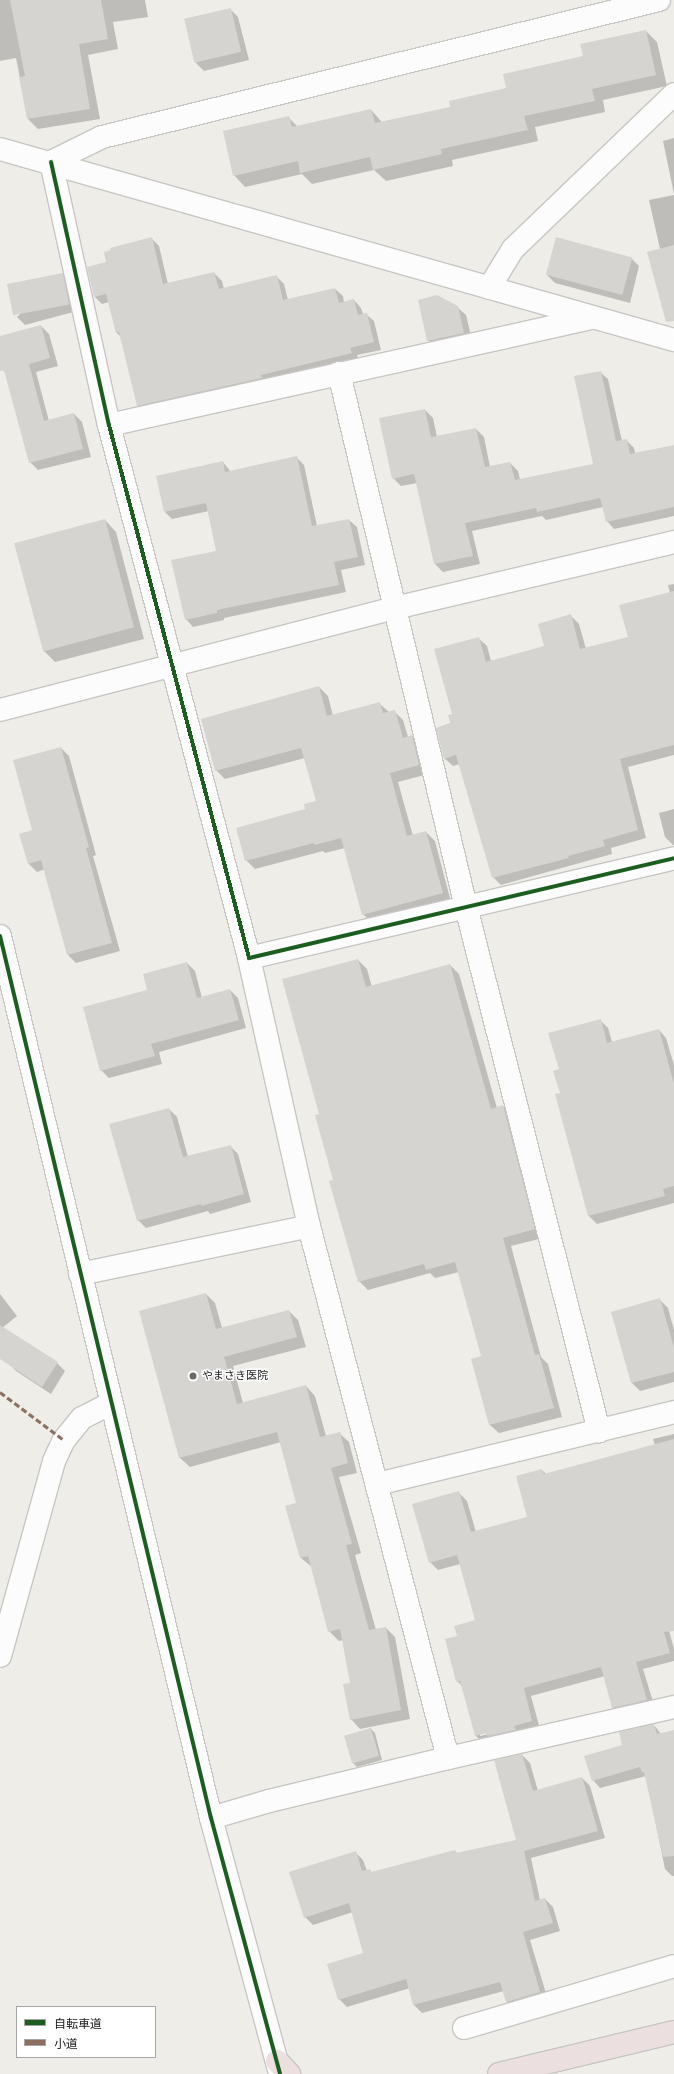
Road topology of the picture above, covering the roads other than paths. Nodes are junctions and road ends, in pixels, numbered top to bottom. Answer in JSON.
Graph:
{"nodes":[{"id":1,"x":659,"y":0,"type":"edge"},
{"id":2,"x":674,"y":94,"type":"edge"},
{"id":3,"x":0,"y":149,"type":"edge"},
{"id":4,"x":51,"y":162,"type":"junction"},
{"id":5,"x":489,"y":288,"type":"junction"},
{"id":6,"x":592,"y":318,"type":"junction"},
{"id":7,"x":674,"y":340,"type":"edge"},
{"id":8,"x":339,"y":373,"type":"junction"},
{"id":9,"x":109,"y":425,"type":"junction"},
{"id":10,"x":674,"y":542,"type":"edge"},
{"id":11,"x":395,"y":608,"type":"junction"},
{"id":12,"x":172,"y":665,"type":"junction"},
{"id":13,"x":0,"y":710,"type":"edge"},
{"id":14,"x":674,"y":858,"type":"edge"},
{"id":15,"x":466,"y":907,"type":"junction"},
{"id":16,"x":0,"y":936,"type":"edge"},
{"id":17,"x":248,"y":958,"type":"junction"},
{"id":18,"x":309,"y":1226,"type":"junction"},
{"id":19,"x":80,"y":1274,"type":"junction"},
{"id":20,"x":111,"y":1403,"type":"junction"},
{"id":21,"x":674,"y":1412,"type":"edge"},
{"id":22,"x":599,"y":1431,"type":"junction"},
{"id":23,"x":377,"y":1484,"type":"junction"},
{"id":24,"x":5,"y":1612,"type":"edge"},
{"id":25,"x":0,"y":1656,"type":"edge"},
{"id":26,"x":674,"y":1707,"type":"edge"},
{"id":27,"x":448,"y":1758,"type":"junction"},
{"id":28,"x":211,"y":1818,"type":"junction"},
{"id":29,"x":674,"y":1966,"type":"edge"},
{"id":30,"x":464,"y":2028,"type":"dead end"},
{"id":31,"x":674,"y":2032,"type":"edge"},
{"id":32,"x":280,"y":2071,"type":"edge"},
{"id":33,"x":499,"y":2074,"type":"edge"}],
"edges":[{"from":1,"to":4,"type":"street"},
{"from":2,"to":5,"type":"street"},
{"from":3,"to":4,"type":"street"},
{"from":4,"to":5,"type":"street"},
{"from":4,"to":9,"type":"street"},
{"from":5,"to":6,"type":"street"},
{"from":6,"to":7,"type":"street"},
{"from":6,"to":8,"type":"street"},
{"from":8,"to":9,"type":"street"},
{"from":8,"to":11,"type":"street"},
{"from":9,"to":12,"type":"street"},
{"from":10,"to":11,"type":"street"},
{"from":11,"to":12,"type":"street"},
{"from":11,"to":15,"type":"street"},
{"from":12,"to":13,"type":"street"},
{"from":12,"to":17,"type":"street"},
{"from":14,"to":15,"type":"street"},
{"from":15,"to":17,"type":"street"},
{"from":15,"to":22,"type":"street"},
{"from":16,"to":19,"type":"street"},
{"from":17,"to":18,"type":"street"},
{"from":18,"to":19,"type":"street"},
{"from":18,"to":23,"type":"street"},
{"from":19,"to":20,"type":"street"},
{"from":20,"to":24,"type":"street"},
{"from":20,"to":28,"type":"street"},
{"from":21,"to":22,"type":"street"},
{"from":22,"to":23,"type":"street"},
{"from":23,"to":27,"type":"street"},
{"from":24,"to":25,"type":"street"},
{"from":26,"to":27,"type":"street"},
{"from":27,"to":28,"type":"street"},
{"from":28,"to":32,"type":"street"},
{"from":29,"to":30,"type":"street"},
{"from":31,"to":33,"type":"highway"}]}
